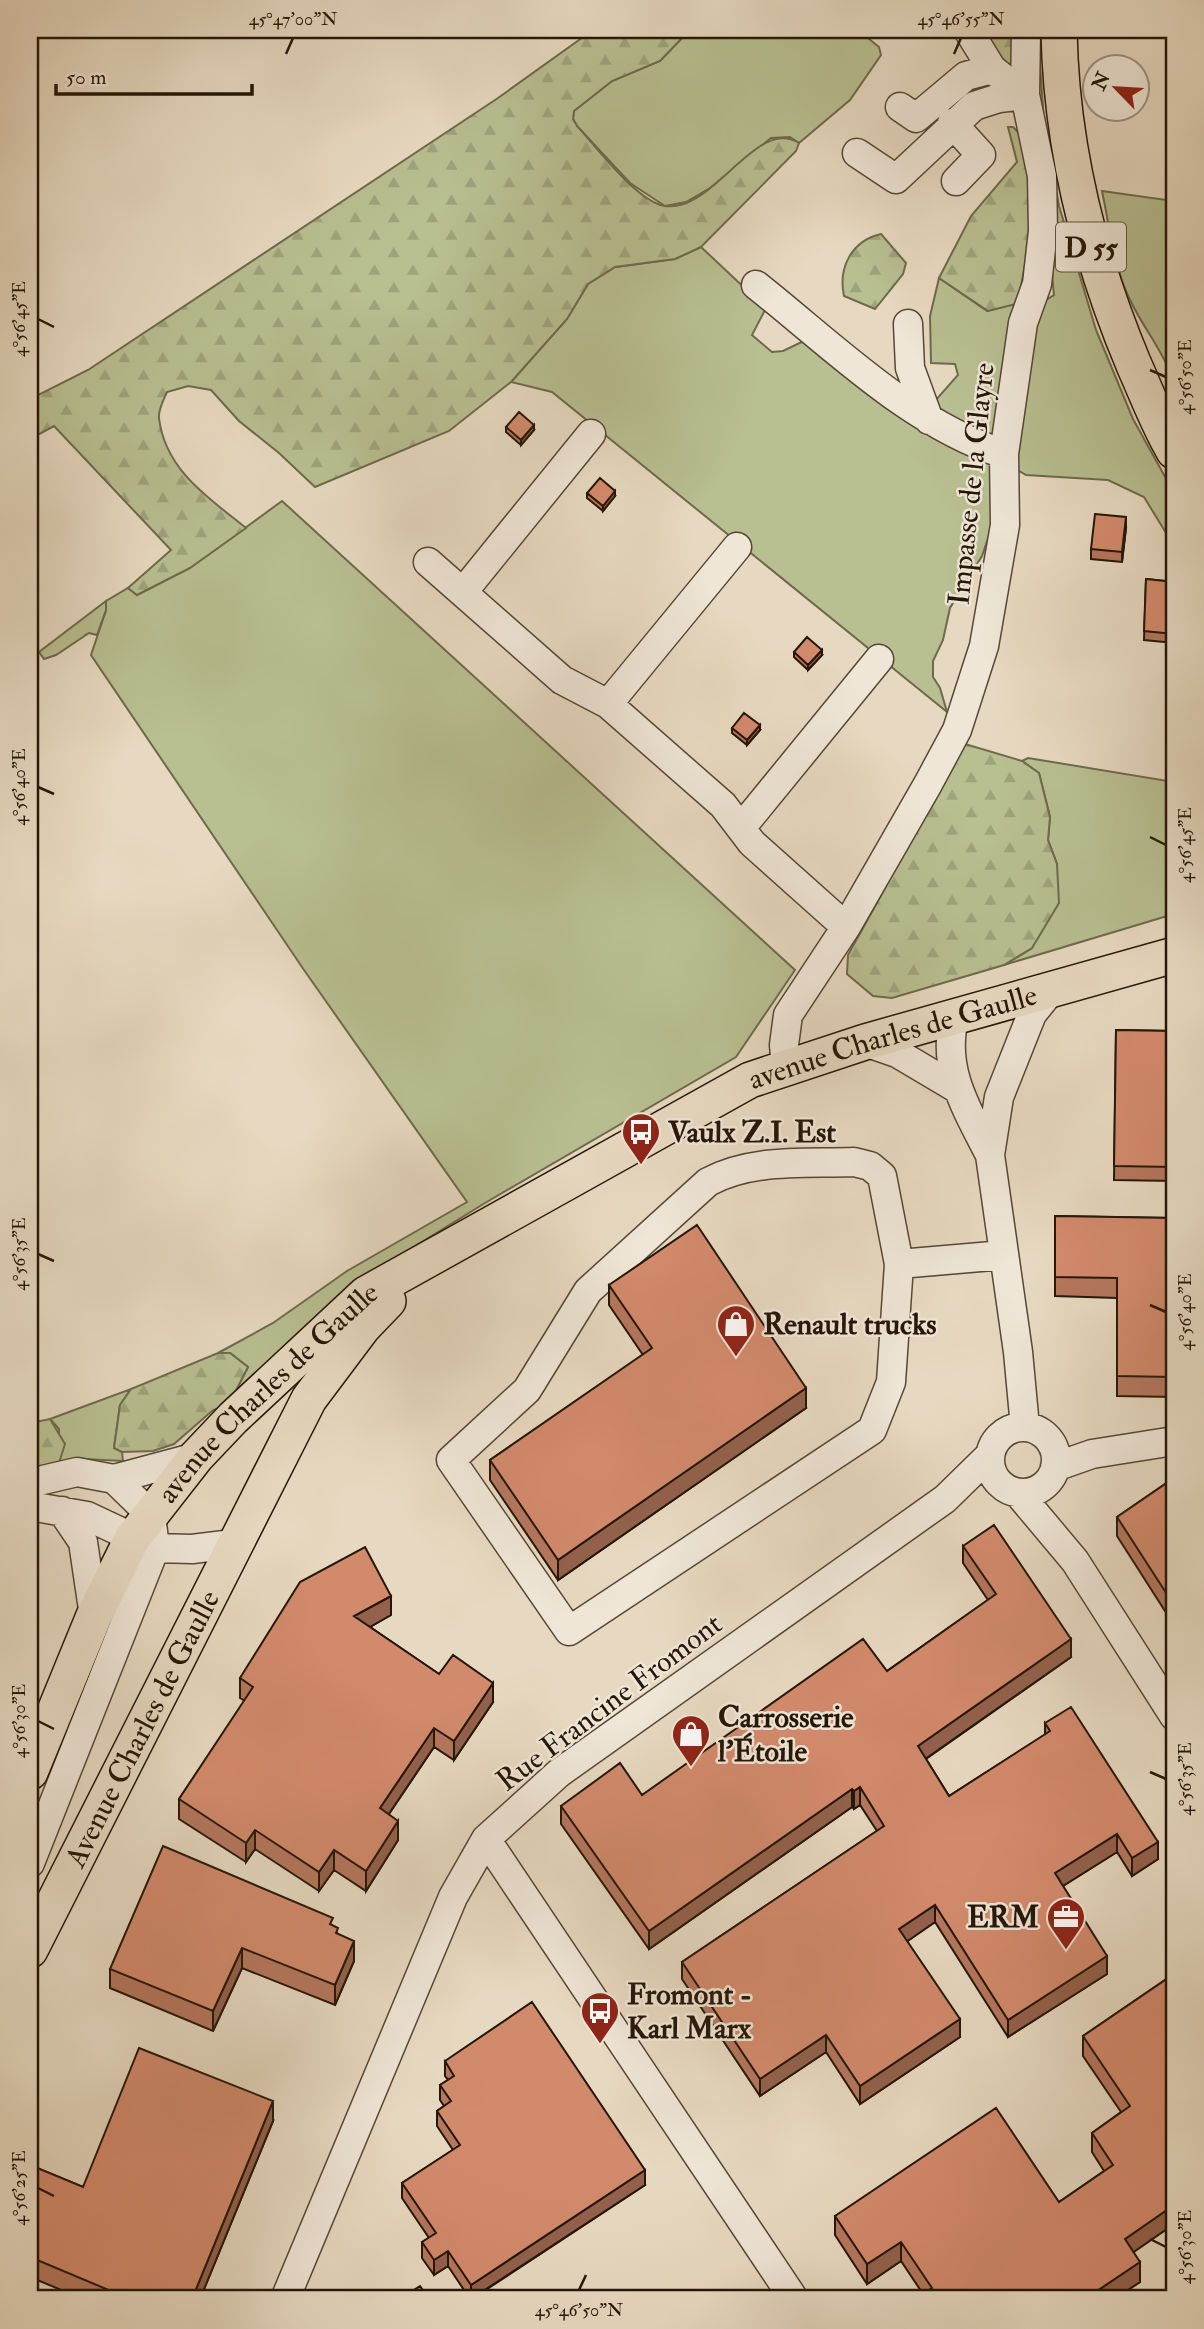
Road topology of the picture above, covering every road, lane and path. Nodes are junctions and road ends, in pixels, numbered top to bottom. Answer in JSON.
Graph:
{"nodes":[{"id":1,"x":968,"y":30,"type":"edge"},
{"id":2,"x":1026,"y":30,"type":"edge"},
{"id":3,"x":1059,"y":30,"type":"edge"},
{"id":4,"x":992,"y":69,"type":"junction"},
{"id":5,"x":1025,"y":95,"type":"junction"},
{"id":6,"x":900,"y":107,"type":"dead end"},
{"id":7,"x":952,"y":123,"type":"junction"},
{"id":8,"x":858,"y":153,"type":"dead end"},
{"id":9,"x":956,"y":181,"type":"dead end"},
{"id":10,"x":756,"y":285,"type":"dead end"},
{"id":11,"x":908,"y":324,"type":"dead end"},
{"id":12,"x":929,"y":420,"type":"junction"},
{"id":13,"x":591,"y":433,"type":"dead end"},
{"id":14,"x":1174,"y":451,"type":"edge"},
{"id":15,"x":1003,"y":454,"type":"junction"},
{"id":16,"x":737,"y":547,"type":"dead end"},
{"id":17,"x":428,"y":562,"type":"dead end"},
{"id":18,"x":463,"y":593,"type":"junction"},
{"id":19,"x":879,"y":659,"type":"dead end"},
{"id":20,"x":608,"y":705,"type":"junction"},
{"id":21,"x":741,"y":828,"type":"junction"},
{"id":22,"x":846,"y":927,"type":"junction"},
{"id":23,"x":1169,"y":954,"type":"edge"},
{"id":24,"x":1053,"y":988,"type":"junction"},
{"id":25,"x":955,"y":1016,"type":"junction"},
{"id":26,"x":865,"y":1042,"type":"junction"},
{"id":27,"x":786,"y":1066,"type":"junction"},
{"id":28,"x":956,"y":1087,"type":"junction"},
{"id":29,"x":990,"y":1155,"type":"junction"},
{"id":30,"x":1004,"y":1255,"type":"junction"},
{"id":31,"x":899,"y":1264,"type":"junction"},
{"id":32,"x":421,"y":1266,"type":"junction"},
{"id":33,"x":1174,"y":1441,"type":"edge"},
{"id":34,"x":195,"y":1457,"type":"junction"},
{"id":35,"x":1023,"y":1459,"type":"junction"},
{"id":36,"x":114,"y":1479,"type":"junction"},
{"id":37,"x":30,"y":1483,"type":"edge"},
{"id":38,"x":30,"y":1506,"type":"edge"},
{"id":39,"x":62,"y":1511,"type":"junction"},
{"id":40,"x":146,"y":1534,"type":"junction"},
{"id":41,"x":233,"y":1544,"type":"junction"},
{"id":42,"x":94,"y":1616,"type":"junction"},
{"id":43,"x":1174,"y":1716,"type":"edge"},
{"id":44,"x":30,"y":1772,"type":"edge"},
{"id":45,"x":486,"y":1839,"type":"junction"},
{"id":46,"x":30,"y":1863,"type":"edge"},
{"id":47,"x":30,"y":1950,"type":"edge"},
{"id":48,"x":285,"y":2299,"type":"edge"},
{"id":49,"x":794,"y":2299,"type":"edge"}],
"edges":[{"from":1,"to":4,"type":"street"},
{"from":2,"to":5,"type":"street","name":"Impasse de la Glayre"},
{"from":3,"to":14,"type":"main road","number":"D 55"},
{"from":4,"to":5,"type":"street"},
{"from":4,"to":6,"type":"street"},
{"from":5,"to":7,"type":"street"},
{"from":5,"to":15,"type":"street","name":"Impasse de la Glayre"},
{"from":7,"to":8,"type":"street"},
{"from":7,"to":9,"type":"street"},
{"from":10,"to":12,"type":"street"},
{"from":11,"to":12,"type":"street"},
{"from":12,"to":15,"type":"street"},
{"from":13,"to":18,"type":"street"},
{"from":15,"to":22,"type":"street","name":"Impasse de la Glayre"},
{"from":16,"to":20,"type":"street"},
{"from":17,"to":18,"type":"street"},
{"from":18,"to":20,"type":"street"},
{"from":19,"to":21,"type":"street"},
{"from":20,"to":21,"type":"street"},
{"from":21,"to":22,"type":"street"},
{"from":22,"to":27,"type":"street","name":"Impasse de la Glayre"},
{"from":23,"to":24,"type":"main road","name":"avenue Charles de Gaulle"},
{"from":24,"to":25,"type":"main road","name":"avenue Charles de Gaulle"},
{"from":24,"to":29,"type":"street"},
{"from":25,"to":26,"type":"main road","name":"avenue Charles de Gaulle"},
{"from":25,"to":28,"type":"street"},
{"from":26,"to":27,"type":"main road","name":"avenue Charles de Gaulle"},
{"from":26,"to":28,"type":"street"},
{"from":27,"to":32,"type":"main road","name":"avenue Charles de Gaulle"},
{"from":28,"to":29,"type":"street"},
{"from":29,"to":30,"type":"street"},
{"from":30,"to":31,"type":"street"},
{"from":30,"to":35,"type":"street"},
{"from":31,"to":31,"type":"street"},
{"from":32,"to":34,"type":"main road","name":"avenue Charles de Gaulle"},
{"from":32,"to":41,"type":"main road","name":"avenue Charles de Gaulle"},
{"from":33,"to":35,"type":"street","name":"Rue Francine Fromont"},
{"from":34,"to":36,"type":"street"},
{"from":34,"to":40,"type":"main road","name":"avenue Charles de Gaulle"},
{"from":35,"to":43,"type":"street"},
{"from":35,"to":45,"type":"street","name":"Rue Francine Fromont"},
{"from":36,"to":37,"type":"street"},
{"from":36,"to":40,"type":"street"},
{"from":38,"to":39,"type":"street"},
{"from":39,"to":40,"type":"street"},
{"from":39,"to":42,"type":"street"},
{"from":40,"to":41,"type":"street"},
{"from":40,"to":42,"type":"main road"},
{"from":40,"to":46,"type":"street","name":"Avenue Charles de Gaulle"},
{"from":41,"to":47,"type":"main road","name":"Avenue Charles de Gaulle"},
{"from":42,"to":44,"type":"main road"},
{"from":45,"to":48,"type":"street","name":"Rue Francine Fromont"},
{"from":45,"to":49,"type":"street"}]}
